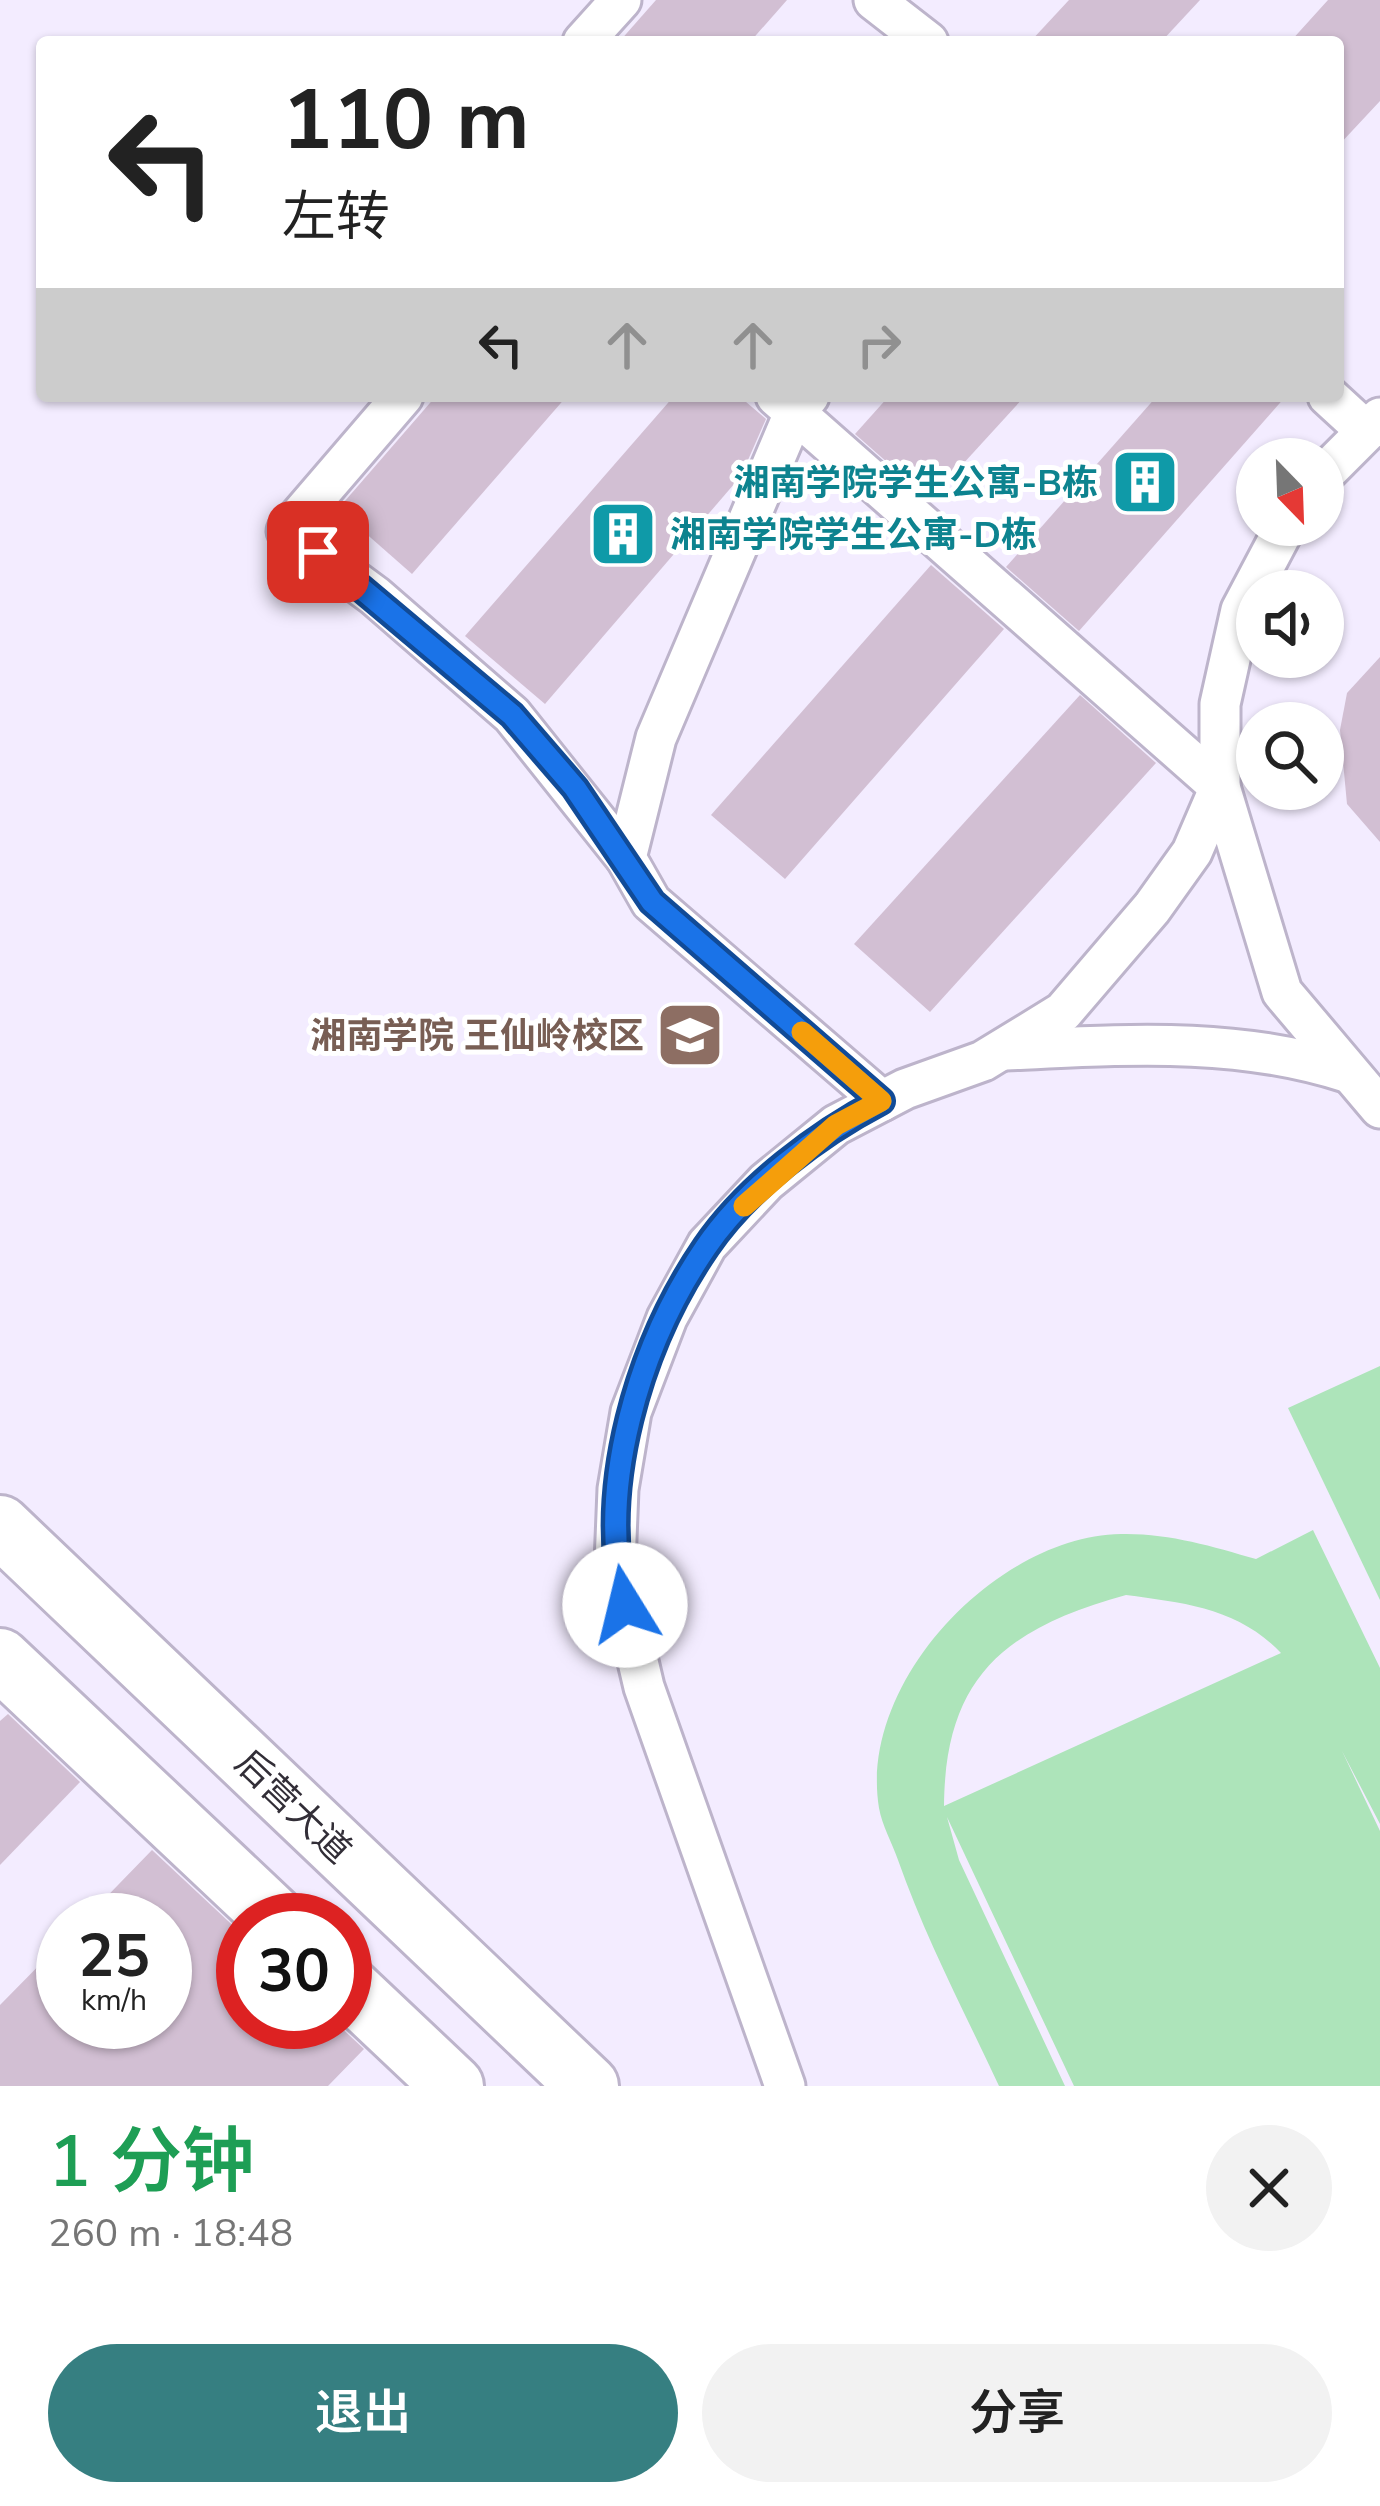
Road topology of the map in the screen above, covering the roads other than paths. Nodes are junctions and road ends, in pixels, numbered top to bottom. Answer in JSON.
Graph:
{"nodes":[{"id":1,"x":621,"y":0,"type":"edge"},
{"id":2,"x":874,"y":0,"type":"edge"},
{"id":3,"x":588,"y":36,"type":"edge"},
{"id":4,"x":920,"y":36,"type":"edge"},
{"id":5,"x":398,"y":402,"type":"edge"},
{"id":6,"x":794,"y":402,"type":"edge"},
{"id":7,"x":795,"y":402,"type":"edge"},
{"id":8,"x":1337,"y":402,"type":"edge"},
{"id":9,"x":1372,"y":424,"type":"edge"},
{"id":10,"x":1344,"y":453,"type":"edge"},
{"id":11,"x":1275,"y":546,"type":"edge"},
{"id":12,"x":1220,"y":787,"type":"junction"},
{"id":13,"x":626,"y":858,"type":"junction"},
{"id":14,"x":1001,"y":1051,"type":"junction"},
{"id":15,"x":1347,"y":1072,"type":"junction"},
{"id":16,"x":881,"y":1101,"type":"junction"},
{"id":17,"x":1380,"y":1108,"type":"edge"},
{"id":18,"x":0,"y":1526,"type":"edge"},
{"id":19,"x":0,"y":1659,"type":"edge"},
{"id":20,"x":248,"y":1893,"type":"edge"},
{"id":21,"x":372,"y":2013,"type":"edge"},
{"id":22,"x":434,"y":2080,"type":"edge"},
{"id":23,"x":589,"y":2086,"type":"edge"},
{"id":24,"x":785,"y":2086,"type":"edge"}],
"edges":[{"from":1,"to":3,"type":"street"},
{"from":2,"to":4,"type":"street"},
{"from":5,"to":13,"type":"street"},
{"from":6,"to":13,"type":"street"},
{"from":7,"to":12,"type":"street"},
{"from":8,"to":9,"type":"street"},
{"from":9,"to":10,"type":"street"},
{"from":11,"to":12,"type":"street"},
{"from":12,"to":14,"type":"street"},
{"from":12,"to":15,"type":"street"},
{"from":13,"to":16,"type":"street"},
{"from":14,"to":15,"type":"street"},
{"from":14,"to":16,"type":"street"},
{"from":15,"to":17,"type":"street"},
{"from":16,"to":24,"type":"street"},
{"from":18,"to":23,"type":"main road","name":"后营大道"},
{"from":19,"to":20,"type":"main road"},
{"from":21,"to":22,"type":"main road"}]}
